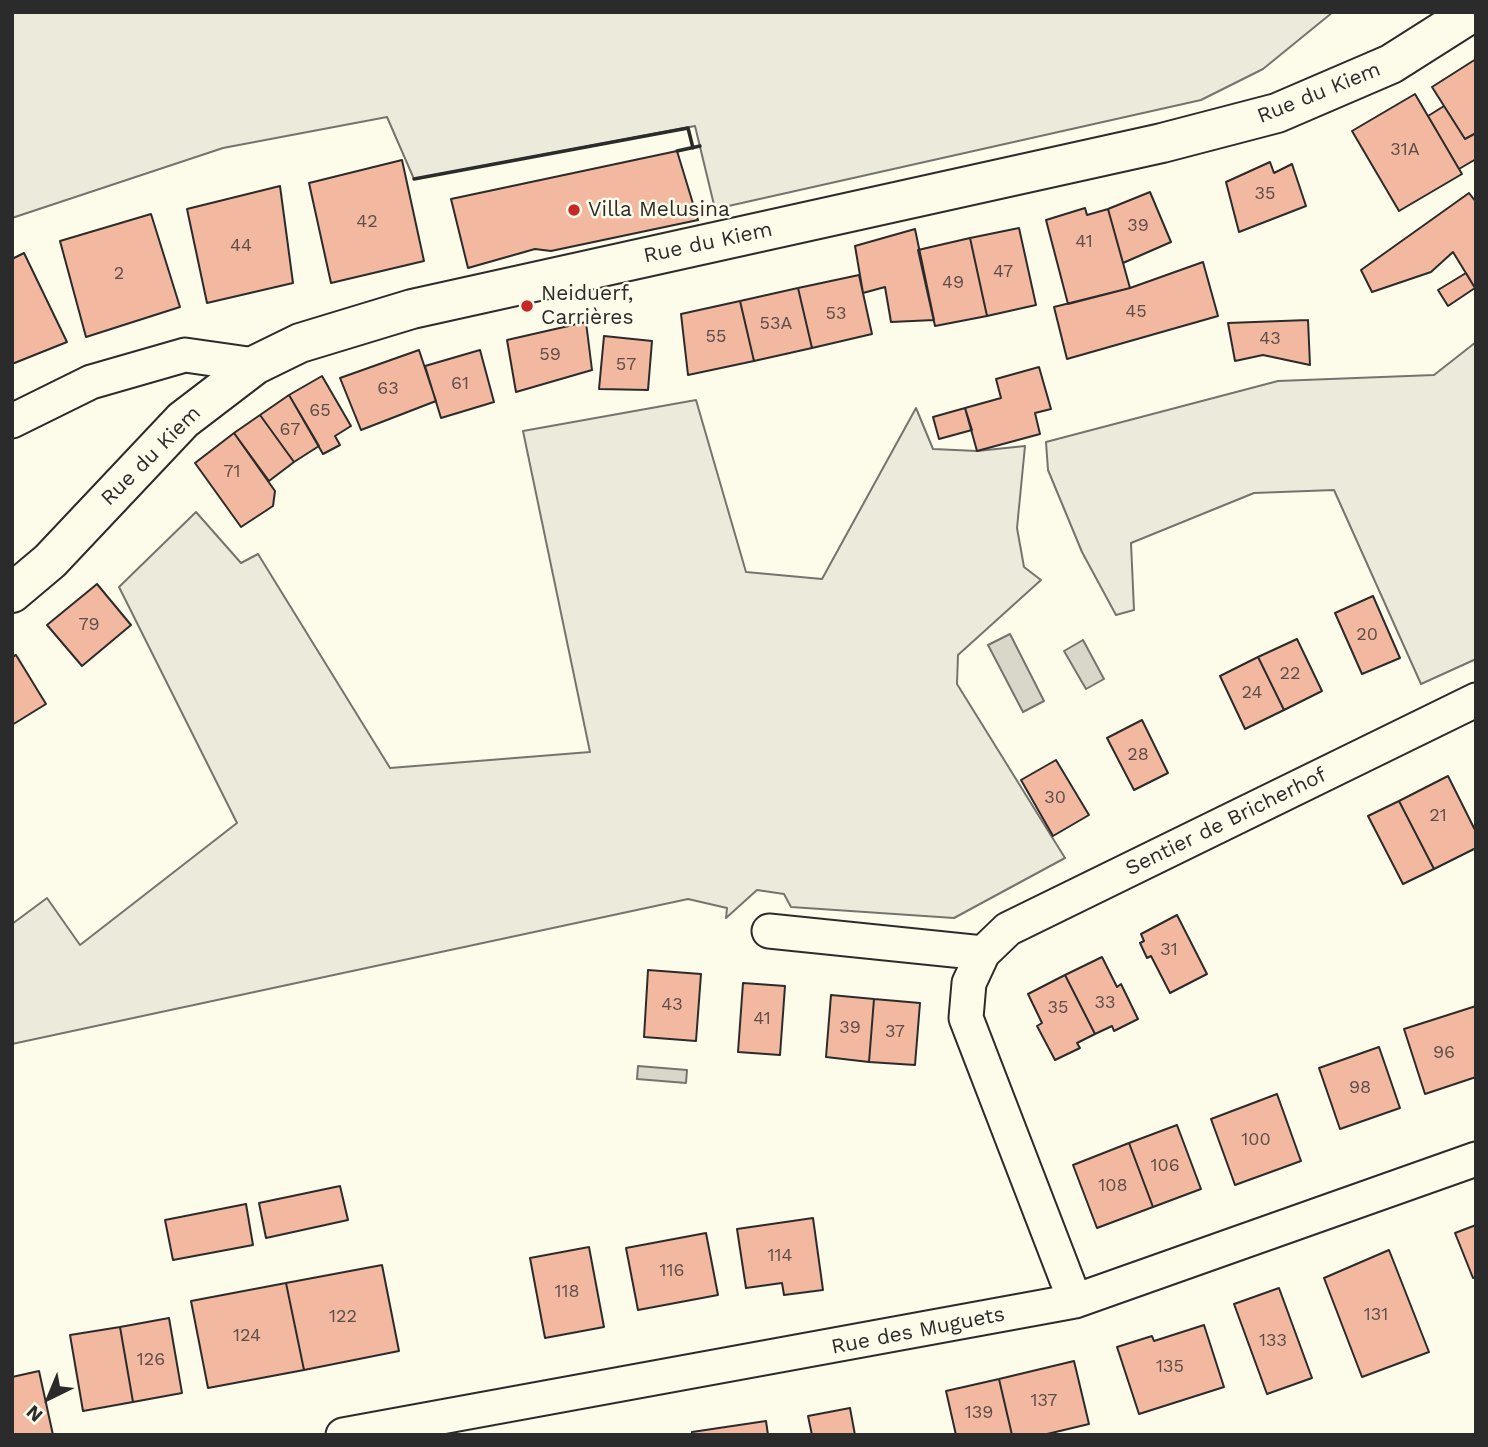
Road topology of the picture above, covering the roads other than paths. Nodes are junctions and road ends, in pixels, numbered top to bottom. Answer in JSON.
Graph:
{"nodes":[{"id":1,"x":1473,"y":12,"type":"edge"},
{"id":2,"x":255,"y":365,"type":"junction"},
{"id":3,"x":12,"y":421,"type":"edge"},
{"id":4,"x":12,"y":593,"type":"edge"},
{"id":5,"x":1476,"y":700,"type":"edge"},
{"id":6,"x":769,"y":931,"type":"dead end"},
{"id":7,"x":983,"y":953,"type":"junction"},
{"id":8,"x":1476,"y":1159,"type":"edge"},
{"id":9,"x":1075,"y":1301,"type":"junction"},
{"id":10,"x":343,"y":1435,"type":"edge"}],
"edges":[{"from":1,"to":2,"type":"main road","name":"Rue du Kiem"},
{"from":2,"to":3,"type":"street"},
{"from":2,"to":4,"type":"main road","name":"Rue du Kiem"},
{"from":5,"to":7,"type":"street","name":"Sentier de Bricherhof"},
{"from":6,"to":7,"type":"street"},
{"from":7,"to":9,"type":"street","name":"Sentier de Bricherhof"},
{"from":8,"to":9,"type":"street","name":"Rue des Muguets"},
{"from":9,"to":10,"type":"street","name":"Rue des Muguets"}]}
